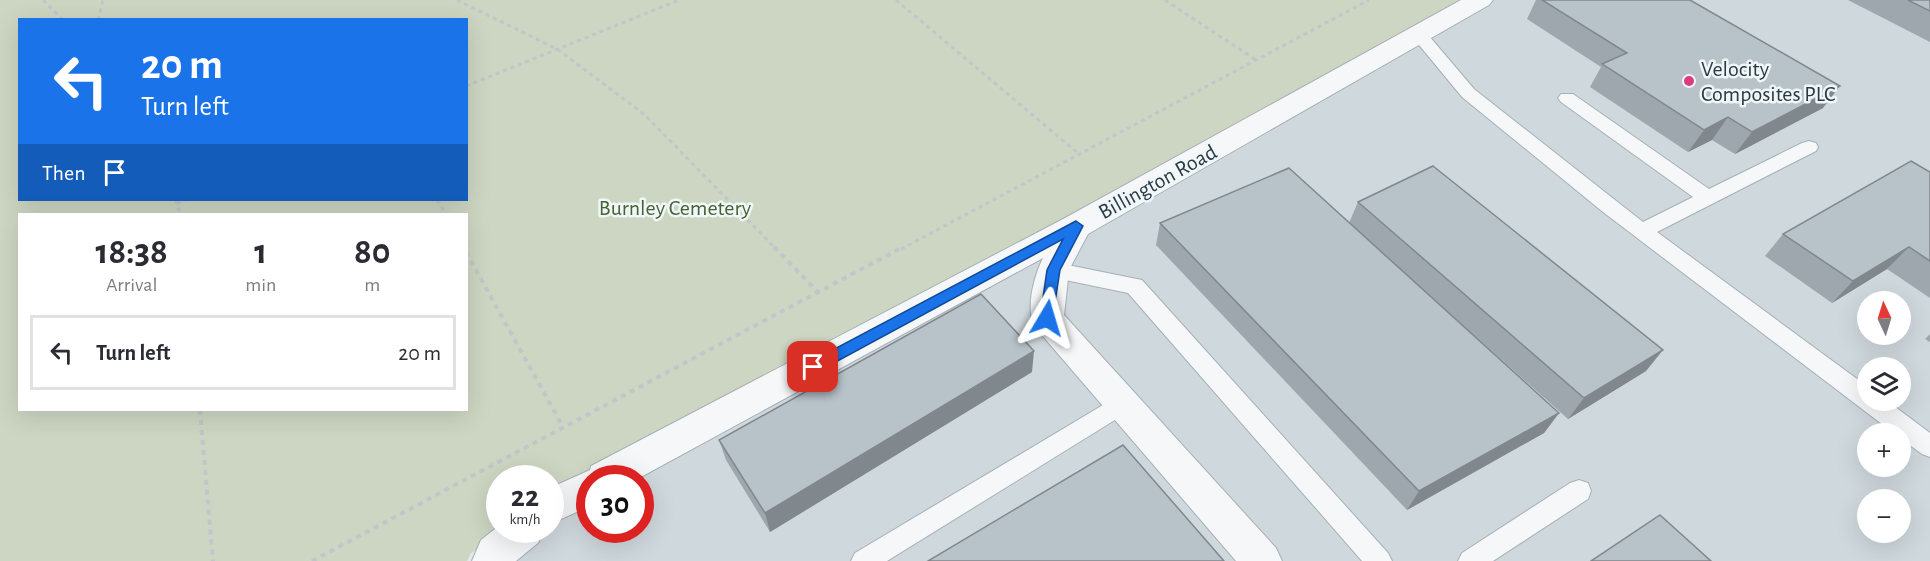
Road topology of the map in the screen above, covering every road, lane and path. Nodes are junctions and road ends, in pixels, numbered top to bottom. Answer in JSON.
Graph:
{"nodes":[{"id":1,"x":43,"y":0,"type":"edge"},
{"id":2,"x":103,"y":0,"type":"edge"},
{"id":3,"x":457,"y":0,"type":"edge"},
{"id":4,"x":679,"y":0,"type":"edge"},
{"id":5,"x":896,"y":0,"type":"edge"},
{"id":6,"x":1165,"y":0,"type":"edge"},
{"id":7,"x":1369,"y":0,"type":"edge"},
{"id":8,"x":1479,"y":0,"type":"edge"},
{"id":9,"x":61,"y":18,"type":"edge"},
{"id":10,"x":98,"y":18,"type":"edge"},
{"id":11,"x":1418,"y":34,"type":"junction"},
{"id":12,"x":557,"y":50,"type":"junction"},
{"id":13,"x":1256,"y":60,"type":"junction"},
{"id":14,"x":468,"y":85,"type":"edge"},
{"id":15,"x":1567,"y":98,"type":"dead end"},
{"id":16,"x":1809,"y":147,"type":"dead end"},
{"id":17,"x":1079,"y":154,"type":"junction"},
{"id":18,"x":1708,"y":198,"type":"junction"},
{"id":19,"x":1076,"y":226,"type":"junction"},
{"id":20,"x":1642,"y":231,"type":"junction"},
{"id":21,"x":468,"y":256,"type":"edge"},
{"id":22,"x":1053,"y":270,"type":"junction"},
{"id":23,"x":818,"y":292,"type":"junction"},
{"id":24,"x":1857,"y":392,"type":"edge"},
{"id":25,"x":1123,"y":403,"type":"junction"},
{"id":26,"x":200,"y":411,"type":"edge"},
{"id":27,"x":1883,"y":411,"type":"edge"},
{"id":28,"x":564,"y":427,"type":"junction"},
{"id":29,"x":1930,"y":447,"type":"edge"},
{"id":30,"x":628,"y":465,"type":"edge"},
{"id":31,"x":1580,"y":491,"type":"dead end"},
{"id":32,"x":508,"y":543,"type":"edge"},
{"id":33,"x":213,"y":561,"type":"edge"},
{"id":34,"x":312,"y":561,"type":"edge"},
{"id":35,"x":492,"y":561,"type":"edge"},
{"id":36,"x":864,"y":561,"type":"edge"},
{"id":37,"x":1262,"y":561,"type":"edge"},
{"id":38,"x":1379,"y":561,"type":"edge"},
{"id":39,"x":1471,"y":561,"type":"edge"}],
"edges":[{"from":1,"to":9,"type":"path"},
{"from":2,"to":10,"type":"path"},
{"from":3,"to":12,"type":"path"},
{"from":4,"to":12,"type":"path"},
{"from":5,"to":17,"type":"path"},
{"from":6,"to":13,"type":"path"},
{"from":7,"to":13,"type":"path"},
{"from":8,"to":11,"type":"street","name":"Billington Road"},
{"from":11,"to":19,"type":"street","name":"Billington Road"},
{"from":11,"to":20,"type":"lane"},
{"from":12,"to":14,"type":"path"},
{"from":12,"to":23,"type":"path"},
{"from":13,"to":17,"type":"path"},
{"from":15,"to":18,"type":"lane"},
{"from":16,"to":18,"type":"lane"},
{"from":17,"to":23,"type":"path"},
{"from":18,"to":20,"type":"lane"},
{"from":19,"to":22,"type":"street","name":"Billington Road"},
{"from":19,"to":30,"type":"street"},
{"from":20,"to":24,"type":"lane"},
{"from":21,"to":28,"type":"path"},
{"from":22,"to":25,"type":"street","name":"Billington Road"},
{"from":22,"to":38,"type":"lane"},
{"from":23,"to":28,"type":"path"},
{"from":25,"to":36,"type":"lane"},
{"from":25,"to":37,"type":"street","name":"Billington Road"},
{"from":26,"to":33,"type":"path"},
{"from":27,"to":29,"type":"lane"},
{"from":28,"to":34,"type":"path"},
{"from":31,"to":39,"type":"lane"},
{"from":32,"to":35,"type":"street"}]}
